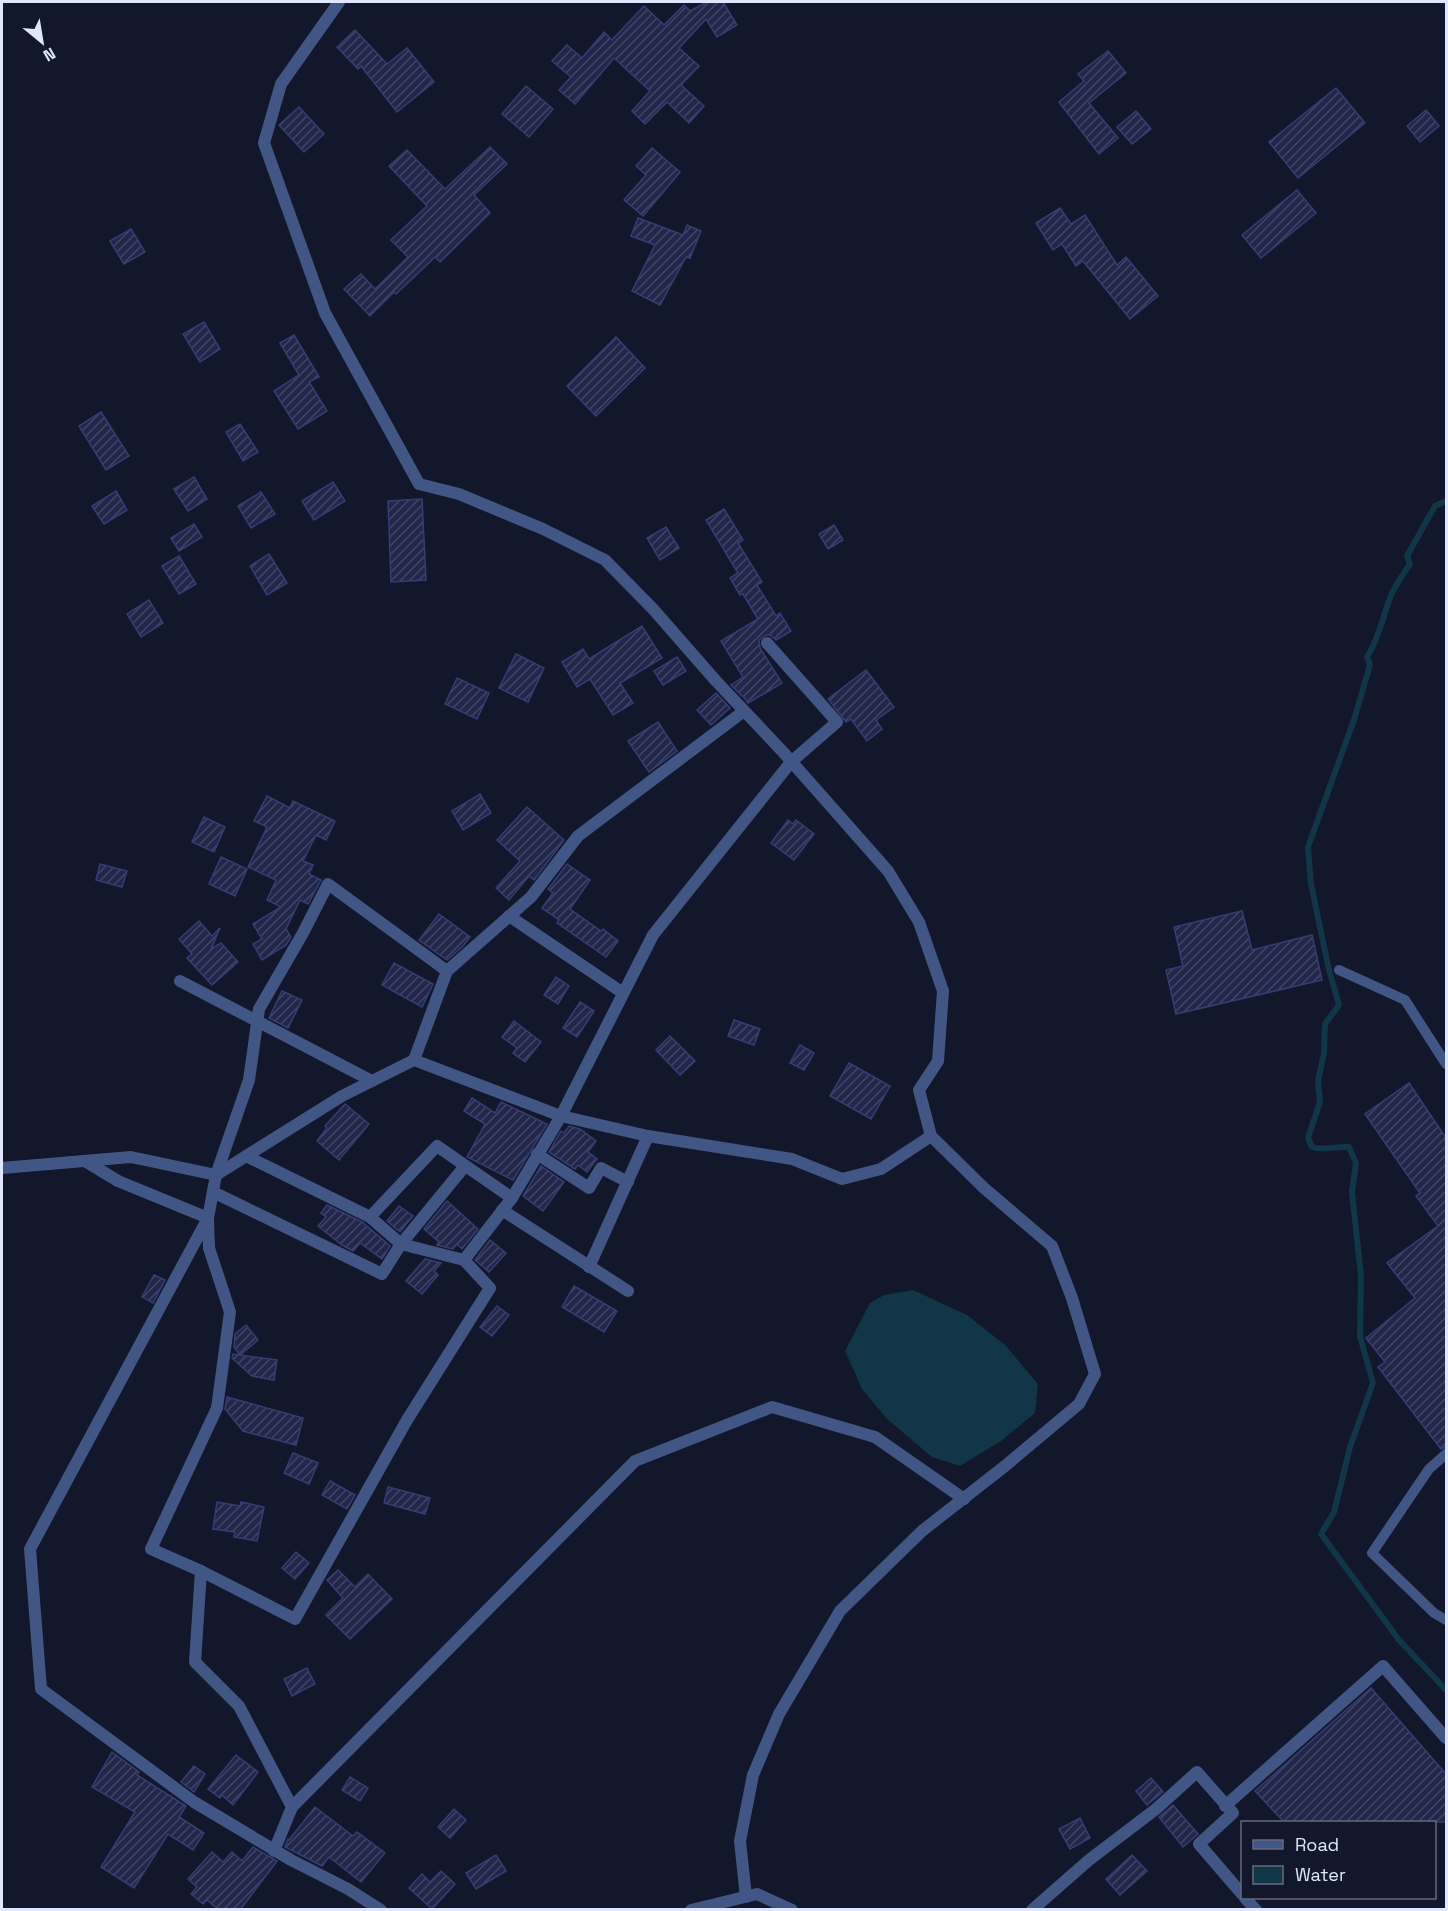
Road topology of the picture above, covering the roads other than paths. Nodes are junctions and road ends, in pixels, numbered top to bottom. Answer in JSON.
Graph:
{"nodes":[{"id":1,"x":339,"y":2,"type":"edge"},
{"id":2,"x":767,"y":643,"type":"dead end"},
{"id":3,"x":744,"y":711,"type":"junction"},
{"id":4,"x":791,"y":762,"type":"junction"},
{"id":5,"x":509,"y":916,"type":"junction"},
{"id":6,"x":1340,"y":970,"type":"dead end"},
{"id":7,"x":447,"y":971,"type":"junction"},
{"id":8,"x":180,"y":981,"type":"dead end"},
{"id":9,"x":623,"y":993,"type":"junction"},
{"id":10,"x":257,"y":1022,"type":"junction"},
{"id":11,"x":414,"y":1060,"type":"junction"},
{"id":12,"x":1446,"y":1064,"type":"edge"},
{"id":13,"x":372,"y":1081,"type":"junction"},
{"id":14,"x":561,"y":1116,"type":"junction"},
{"id":15,"x":648,"y":1136,"type":"junction"},
{"id":16,"x":931,"y":1136,"type":"junction"},
{"id":17,"x":537,"y":1154,"type":"junction"},
{"id":18,"x":246,"y":1156,"type":"junction"},
{"id":19,"x":85,"y":1161,"type":"junction"},
{"id":20,"x":465,"y":1166,"type":"junction"},
{"id":21,"x":2,"y":1168,"type":"edge"},
{"id":22,"x":216,"y":1175,"type":"junction"},
{"id":23,"x":628,"y":1182,"type":"junction"},
{"id":24,"x":213,"y":1192,"type":"junction"},
{"id":25,"x":512,"y":1198,"type":"junction"},
{"id":26,"x":502,"y":1210,"type":"junction"},
{"id":27,"x":370,"y":1217,"type":"junction"},
{"id":28,"x":208,"y":1218,"type":"junction"},
{"id":29,"x":401,"y":1244,"type":"junction"},
{"id":30,"x":464,"y":1260,"type":"junction"},
{"id":31,"x":589,"y":1267,"type":"junction"},
{"id":32,"x":628,"y":1292,"type":"dead end"},
{"id":33,"x":1446,"y":1454,"type":"edge"},
{"id":34,"x":963,"y":1498,"type":"junction"},
{"id":35,"x":201,"y":1571,"type":"junction"},
{"id":36,"x":1446,"y":1620,"type":"edge"},
{"id":37,"x":1446,"y":1738,"type":"edge"},
{"id":38,"x":1226,"y":1806,"type":"junction"},
{"id":39,"x":292,"y":1807,"type":"junction"},
{"id":40,"x":274,"y":1851,"type":"junction"},
{"id":41,"x":1241,"y":1893,"type":"edge"},
{"id":42,"x":746,"y":1897,"type":"junction"},
{"id":43,"x":381,"y":1910,"type":"edge"},
{"id":44,"x":691,"y":1910,"type":"edge"},
{"id":45,"x":792,"y":1910,"type":"edge"},
{"id":46,"x":1032,"y":1910,"type":"edge"}],
"edges":[{"from":1,"to":3,"type":"street"},
{"from":2,"to":4,"type":"street"},
{"from":3,"to":4,"type":"street"},
{"from":3,"to":5,"type":"street"},
{"from":4,"to":9,"type":"street"},
{"from":4,"to":16,"type":"street"},
{"from":5,"to":7,"type":"street"},
{"from":5,"to":9,"type":"street"},
{"from":6,"to":12,"type":"lane"},
{"from":7,"to":10,"type":"street"},
{"from":7,"to":11,"type":"street"},
{"from":8,"to":10,"type":"street"},
{"from":9,"to":14,"type":"street"},
{"from":10,"to":13,"type":"street"},
{"from":10,"to":22,"type":"street"},
{"from":11,"to":13,"type":"street"},
{"from":11,"to":14,"type":"street"},
{"from":13,"to":18,"type":"street"},
{"from":14,"to":15,"type":"street"},
{"from":14,"to":17,"type":"street"},
{"from":15,"to":16,"type":"street"},
{"from":15,"to":23,"type":"street"},
{"from":16,"to":34,"type":"street"},
{"from":17,"to":23,"type":"street"},
{"from":17,"to":25,"type":"street"},
{"from":18,"to":22,"type":"street"},
{"from":18,"to":27,"type":"street"},
{"from":19,"to":21,"type":"street"},
{"from":19,"to":22,"type":"street"},
{"from":19,"to":28,"type":"street"},
{"from":20,"to":25,"type":"street"},
{"from":20,"to":27,"type":"street"},
{"from":20,"to":29,"type":"street"},
{"from":22,"to":24,"type":"street"},
{"from":23,"to":31,"type":"street"},
{"from":24,"to":28,"type":"street"},
{"from":24,"to":29,"type":"street"},
{"from":25,"to":26,"type":"street"},
{"from":26,"to":30,"type":"street"},
{"from":26,"to":31,"type":"street"},
{"from":27,"to":29,"type":"street"},
{"from":28,"to":35,"type":"street"},
{"from":28,"to":40,"type":"street"},
{"from":29,"to":30,"type":"street"},
{"from":30,"to":35,"type":"street"},
{"from":31,"to":32,"type":"street"},
{"from":33,"to":36,"type":"lane"},
{"from":34,"to":39,"type":"street"},
{"from":34,"to":42,"type":"street"},
{"from":35,"to":39,"type":"street"},
{"from":37,"to":38,"type":"street"},
{"from":38,"to":41,"type":"street"},
{"from":38,"to":46,"type":"street"},
{"from":39,"to":40,"type":"street"},
{"from":40,"to":43,"type":"street"},
{"from":42,"to":44,"type":"street"},
{"from":42,"to":45,"type":"street"}]}
